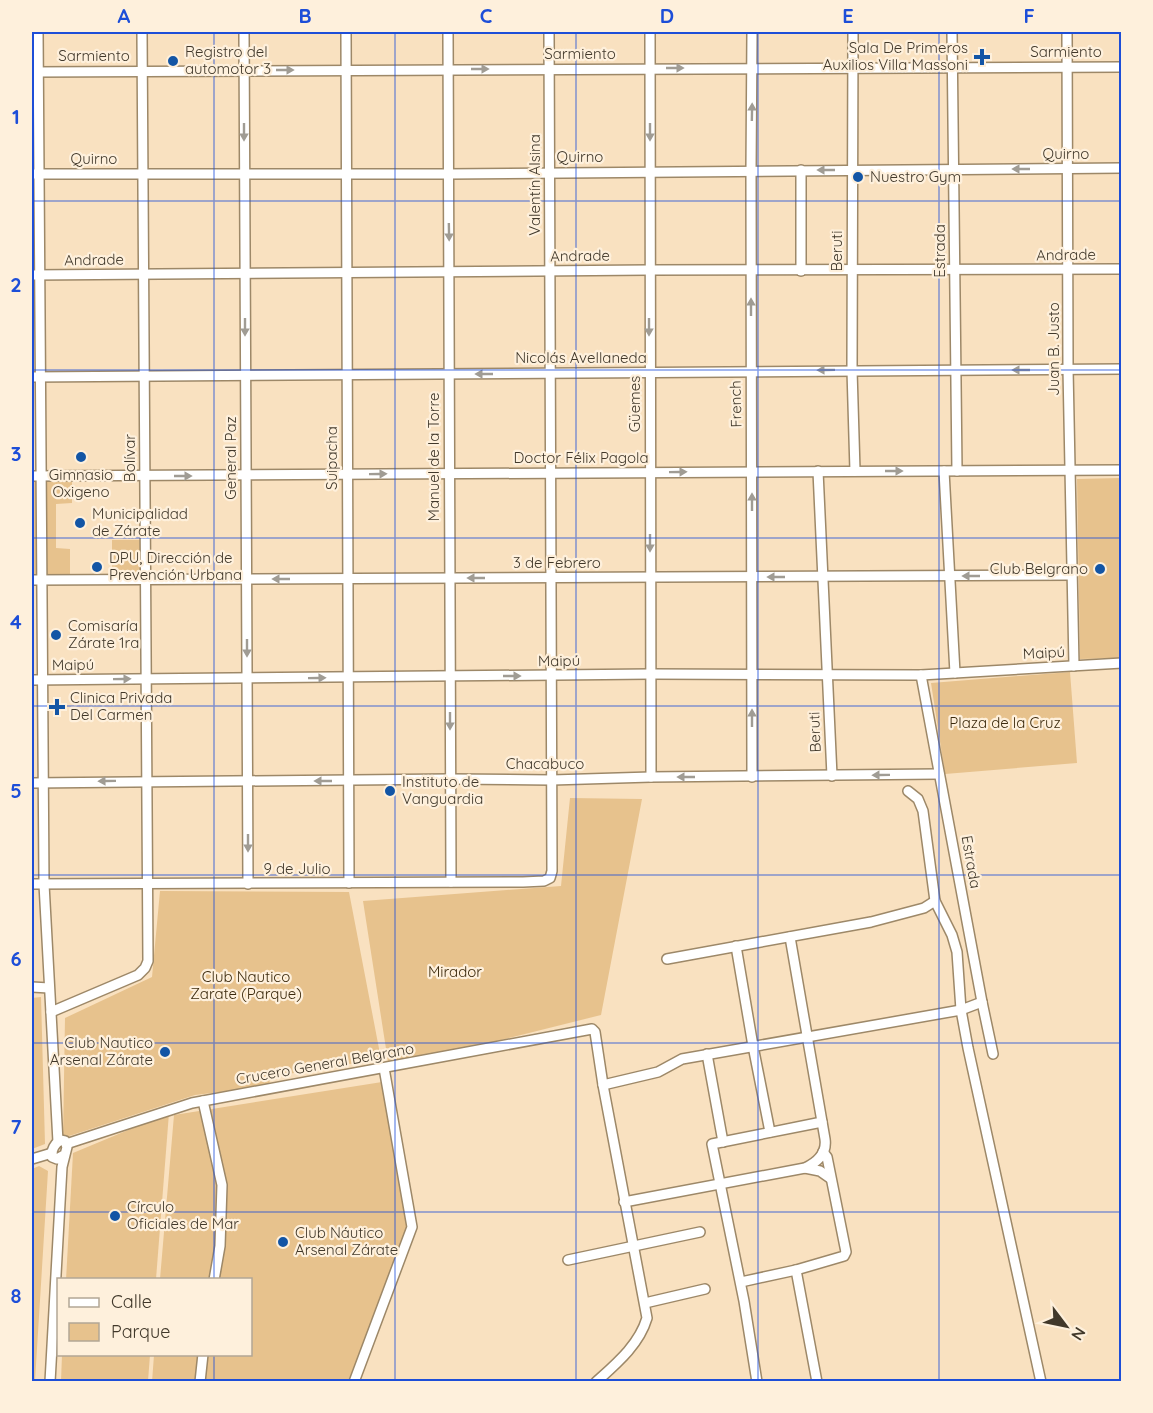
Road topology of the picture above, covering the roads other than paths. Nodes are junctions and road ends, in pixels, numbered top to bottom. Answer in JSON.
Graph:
{"nodes":[{"id":1,"x":38,"y":32,"type":"edge"},
{"id":2,"x":142,"y":32,"type":"edge"},
{"id":3,"x":244,"y":32,"type":"edge"},
{"id":4,"x":346,"y":32,"type":"edge"},
{"id":5,"x":448,"y":32,"type":"edge"},
{"id":6,"x":549,"y":32,"type":"edge"},
{"id":7,"x":650,"y":32,"type":"edge"},
{"id":8,"x":752,"y":32,"type":"edge"},
{"id":9,"x":853,"y":32,"type":"edge"},
{"id":10,"x":952,"y":32,"type":"edge"},
{"id":11,"x":1067,"y":32,"type":"edge"},
{"id":12,"x":952,"y":67,"type":"junction"},
{"id":13,"x":1068,"y":67,"type":"junction"},
{"id":14,"x":1122,"y":67,"type":"edge"},
{"id":15,"x":753,"y":68,"type":"junction"},
{"id":16,"x":854,"y":68,"type":"junction"},
{"id":17,"x":346,"y":69,"type":"junction"},
{"id":18,"x":448,"y":69,"type":"junction"},
{"id":19,"x":549,"y":69,"type":"junction"},
{"id":20,"x":650,"y":69,"type":"junction"},
{"id":21,"x":244,"y":70,"type":"junction"},
{"id":22,"x":142,"y":71,"type":"junction"},
{"id":23,"x":35,"y":72,"type":"edge"},
{"id":24,"x":1068,"y":168,"type":"junction"},
{"id":25,"x":1122,"y":168,"type":"edge"},
{"id":26,"x":955,"y":169,"type":"junction"},
{"id":27,"x":751,"y":170,"type":"junction"},
{"id":28,"x":801,"y":170,"type":"junction"},
{"id":29,"x":853,"y":170,"type":"junction"},
{"id":30,"x":550,"y":172,"type":"junction"},
{"id":31,"x":650,"y":172,"type":"junction"},
{"id":32,"x":245,"y":173,"type":"junction"},
{"id":33,"x":345,"y":173,"type":"junction"},
{"id":34,"x":35,"y":174,"type":"edge"},
{"id":35,"x":143,"y":174,"type":"junction"},
{"id":36,"x":448,"y":174,"type":"junction"},
{"id":37,"x":1122,"y":269,"type":"edge"},
{"id":38,"x":649,"y":270,"type":"junction"},
{"id":39,"x":550,"y":271,"type":"junction"},
{"id":40,"x":751,"y":271,"type":"junction"},
{"id":41,"x":801,"y":271,"type":"junction"},
{"id":42,"x":852,"y":271,"type":"junction"},
{"id":43,"x":954,"y":271,"type":"junction"},
{"id":44,"x":1069,"y":271,"type":"junction"},
{"id":45,"x":449,"y":272,"type":"junction"},
{"id":46,"x":245,"y":273,"type":"junction"},
{"id":47,"x":346,"y":273,"type":"junction"},
{"id":48,"x":142,"y":274,"type":"junction"},
{"id":49,"x":36,"y":275,"type":"edge"},
{"id":50,"x":1068,"y":369,"type":"junction"},
{"id":51,"x":1122,"y":369,"type":"edge"},
{"id":52,"x":852,"y":370,"type":"junction"},
{"id":53,"x":956,"y":370,"type":"junction"},
{"id":54,"x":751,"y":371,"type":"junction"},
{"id":55,"x":650,"y":372,"type":"junction"},
{"id":56,"x":551,"y":373,"type":"junction"},
{"id":57,"x":347,"y":374,"type":"junction"},
{"id":58,"x":449,"y":374,"type":"junction"},
{"id":59,"x":245,"y":375,"type":"junction"},
{"id":60,"x":144,"y":376,"type":"junction"},
{"id":61,"x":36,"y":377,"type":"edge"},
{"id":62,"x":1122,"y":470,"type":"edge"},
{"id":63,"x":752,"y":471,"type":"junction"},
{"id":64,"x":818,"y":471,"type":"junction"},
{"id":65,"x":855,"y":471,"type":"junction"},
{"id":66,"x":944,"y":471,"type":"junction"},
{"id":67,"x":957,"y":471,"type":"junction"},
{"id":68,"x":1071,"y":471,"type":"junction"},
{"id":69,"x":650,"y":472,"type":"junction"},
{"id":70,"x":551,"y":473,"type":"junction"},
{"id":71,"x":449,"y":474,"type":"junction"},
{"id":72,"x":347,"y":475,"type":"junction"},
{"id":73,"x":36,"y":476,"type":"edge"},
{"id":74,"x":145,"y":476,"type":"junction"},
{"id":75,"x":246,"y":476,"type":"junction"},
{"id":76,"x":1072,"y":575,"type":"junction"},
{"id":77,"x":951,"y":576,"type":"junction"},
{"id":78,"x":650,"y":577,"type":"junction"},
{"id":79,"x":752,"y":577,"type":"junction"},
{"id":80,"x":823,"y":577,"type":"junction"},
{"id":81,"x":450,"y":578,"type":"junction"},
{"id":82,"x":552,"y":578,"type":"junction"},
{"id":83,"x":246,"y":579,"type":"junction"},
{"id":84,"x":348,"y":579,"type":"junction"},
{"id":85,"x":32,"y":580,"type":"edge"},
{"id":86,"x":43,"y":580,"type":"junction"},
{"id":87,"x":146,"y":580,"type":"junction"},
{"id":88,"x":1122,"y":663,"type":"edge"},
{"id":89,"x":1074,"y":666,"type":"junction"},
{"id":90,"x":955,"y":673,"type":"junction"},
{"id":91,"x":651,"y":674,"type":"junction"},
{"id":92,"x":752,"y":674,"type":"junction"},
{"id":93,"x":829,"y":675,"type":"junction"},
{"id":94,"x":921,"y":675,"type":"junction"},
{"id":95,"x":450,"y":676,"type":"junction"},
{"id":96,"x":552,"y":676,"type":"junction"},
{"id":97,"x":348,"y":677,"type":"junction"},
{"id":98,"x":146,"y":679,"type":"junction"},
{"id":99,"x":247,"y":679,"type":"junction"},
{"id":100,"x":32,"y":680,"type":"edge"},
{"id":101,"x":43,"y":680,"type":"junction"},
{"id":102,"x":939,"y":774,"type":"junction"},
{"id":103,"x":832,"y":776,"type":"junction"},
{"id":104,"x":651,"y":777,"type":"junction"},
{"id":105,"x":752,"y":777,"type":"junction"},
{"id":106,"x":451,"y":779,"type":"junction"},
{"id":107,"x":552,"y":780,"type":"junction"},
{"id":108,"x":146,"y":781,"type":"junction"},
{"id":109,"x":348,"y":781,"type":"junction"},
{"id":110,"x":247,"y":782,"type":"junction"},
{"id":111,"x":32,"y":783,"type":"edge"},
{"id":112,"x":44,"y":783,"type":"junction"},
{"id":113,"x":909,"y":791,"type":"dead end"},
{"id":114,"x":550,"y":879,"type":"joint"},
{"id":115,"x":451,"y":882,"type":"junction"},
{"id":116,"x":32,"y":884,"type":"edge"},
{"id":117,"x":44,"y":884,"type":"junction"},
{"id":118,"x":147,"y":884,"type":"junction"},
{"id":119,"x":248,"y":884,"type":"junction"},
{"id":120,"x":349,"y":884,"type":"junction"},
{"id":121,"x":935,"y":901,"type":"junction"},
{"id":122,"x":790,"y":937,"type":"junction"},
{"id":123,"x":736,"y":946,"type":"junction"},
{"id":124,"x":666,"y":959,"type":"dead end"},
{"id":125,"x":32,"y":987,"type":"edge"},
{"id":126,"x":49,"y":988,"type":"junction"},
{"id":127,"x":981,"y":1002,"type":"junction"},
{"id":128,"x":961,"y":1010,"type":"junction"},
{"id":129,"x":51,"y":1012,"type":"junction"},
{"id":130,"x":807,"y":1036,"type":"junction"},
{"id":131,"x":753,"y":1046,"type":"junction"},
{"id":132,"x":707,"y":1054,"type":"junction"},
{"id":133,"x":993,"y":1054,"type":"dead end"},
{"id":134,"x":384,"y":1068,"type":"junction"},
{"id":135,"x":603,"y":1085,"type":"junction"},
{"id":136,"x":203,"y":1101,"type":"junction"},
{"id":137,"x":822,"y":1122,"type":"junction"},
{"id":138,"x":770,"y":1132,"type":"junction"},
{"id":139,"x":723,"y":1142,"type":"junction"},
{"id":140,"x":62,"y":1143,"type":"junction"},
{"id":141,"x":823,"y":1152,"type":"junction"},
{"id":142,"x":57,"y":1156,"type":"junction"},
{"id":143,"x":32,"y":1159,"type":"edge"},
{"id":144,"x":805,"y":1168,"type":"junction"},
{"id":145,"x":830,"y":1178,"type":"junction"},
{"id":146,"x":719,"y":1185,"type":"junction"},
{"id":147,"x":624,"y":1202,"type":"junction"},
{"id":148,"x":700,"y":1232,"type":"dead end"},
{"id":149,"x":633,"y":1247,"type":"junction"},
{"id":150,"x":568,"y":1260,"type":"dead end"},
{"id":151,"x":796,"y":1270,"type":"junction"},
{"id":152,"x":214,"y":1278,"type":"edge"},
{"id":153,"x":741,"y":1282,"type":"junction"},
{"id":154,"x":705,"y":1289,"type":"dead end"},
{"id":155,"x":645,"y":1303,"type":"junction"},
{"id":156,"x":203,"y":1356,"type":"edge"},
{"id":157,"x":44,"y":1382,"type":"edge"},
{"id":158,"x":50,"y":1382,"type":"edge"},
{"id":159,"x":200,"y":1382,"type":"edge"},
{"id":160,"x":354,"y":1382,"type":"edge"},
{"id":161,"x":596,"y":1382,"type":"edge"},
{"id":162,"x":757,"y":1382,"type":"edge"},
{"id":163,"x":817,"y":1382,"type":"edge"},
{"id":164,"x":1041,"y":1382,"type":"edge"}],
"edges":[{"from":1,"to":23,"type":"street"},
{"from":2,"to":22,"type":"street","name":"Bolívar"},
{"from":3,"to":21,"type":"street","name":"General Paz"},
{"from":4,"to":17,"type":"street","name":"Suipacha"},
{"from":5,"to":18,"type":"street","name":"Manuel de la Torre"},
{"from":6,"to":19,"type":"street","name":"Valentín Alsina"},
{"from":7,"to":20,"type":"street","name":"Güemes"},
{"from":8,"to":15,"type":"street","name":"French"},
{"from":9,"to":16,"type":"street","name":"Beruti"},
{"from":10,"to":12,"type":"street","name":"Estrada"},
{"from":11,"to":13,"type":"street","name":"Juan B. Justo"},
{"from":12,"to":13,"type":"street","name":"Sarmiento"},
{"from":12,"to":16,"type":"street","name":"Sarmiento"},
{"from":12,"to":26,"type":"street","name":"Estrada"},
{"from":13,"to":14,"type":"street","name":"Sarmiento"},
{"from":13,"to":24,"type":"street","name":"Juan B. Justo"},
{"from":15,"to":16,"type":"street","name":"Sarmiento"},
{"from":20,"to":15,"type":"street","name":"Sarmiento","one_way":true},
{"from":27,"to":15,"type":"street","name":"French","one_way":true},
{"from":16,"to":29,"type":"street","name":"Beruti"},
{"from":17,"to":18,"type":"street","name":"Sarmiento"},
{"from":21,"to":17,"type":"street","name":"Sarmiento","one_way":true},
{"from":17,"to":33,"type":"street","name":"Suipacha"},
{"from":18,"to":19,"type":"street","name":"Sarmiento","one_way":true},
{"from":18,"to":36,"type":"street","name":"Manuel de la Torre"},
{"from":19,"to":20,"type":"street","name":"Sarmiento"},
{"from":19,"to":30,"type":"street","name":"Valentín Alsina"},
{"from":20,"to":31,"type":"street","name":"Güemes","one_way":true},
{"from":21,"to":22,"type":"street","name":"Sarmiento"},
{"from":21,"to":32,"type":"street","name":"General Paz","one_way":true},
{"from":22,"to":23,"type":"street","name":"Sarmiento"},
{"from":22,"to":35,"type":"street","name":"Bolívar"},
{"from":23,"to":34,"type":"street"},
{"from":24,"to":25,"type":"street","name":"Quirno"},
{"from":24,"to":26,"type":"street","name":"Quirno","one_way":true},
{"from":24,"to":44,"type":"street","name":"Juan B. Justo"},
{"from":26,"to":29,"type":"street","name":"Quirno"},
{"from":26,"to":43,"type":"street","name":"Estrada"},
{"from":27,"to":28,"type":"street","name":"Quirno"},
{"from":27,"to":31,"type":"street","name":"Quirno"},
{"from":27,"to":40,"type":"street","name":"French"},
{"from":29,"to":28,"type":"street","name":"Quirno","one_way":true},
{"from":28,"to":41,"type":"street"},
{"from":29,"to":42,"type":"street","name":"Beruti"},
{"from":30,"to":31,"type":"street","name":"Quirno"},
{"from":30,"to":36,"type":"street","name":"Quirno"},
{"from":30,"to":39,"type":"street","name":"Valentín Alsina"},
{"from":31,"to":38,"type":"street","name":"Güemes"},
{"from":32,"to":33,"type":"street","name":"Quirno"},
{"from":32,"to":35,"type":"street","name":"Quirno"},
{"from":32,"to":46,"type":"street","name":"General Paz"},
{"from":33,"to":36,"type":"street","name":"Quirno"},
{"from":33,"to":47,"type":"street","name":"Suipacha"},
{"from":34,"to":35,"type":"street","name":"Quirno"},
{"from":34,"to":49,"type":"street"},
{"from":35,"to":48,"type":"street","name":"Bolívar"},
{"from":36,"to":45,"type":"street","name":"Manuel de la Torre","one_way":true},
{"from":37,"to":44,"type":"street","name":"Andrade"},
{"from":38,"to":39,"type":"street","name":"Andrade"},
{"from":38,"to":40,"type":"street","name":"Andrade"},
{"from":38,"to":55,"type":"street","name":"Güemes","one_way":true},
{"from":39,"to":45,"type":"street","name":"Andrade"},
{"from":39,"to":56,"type":"street","name":"Valentín Alsina"},
{"from":40,"to":41,"type":"street","name":"Andrade"},
{"from":54,"to":40,"type":"street","name":"French","one_way":true},
{"from":41,"to":42,"type":"street","name":"Andrade"},
{"from":42,"to":43,"type":"street","name":"Andrade"},
{"from":42,"to":52,"type":"street","name":"Beruti"},
{"from":43,"to":44,"type":"street","name":"Andrade"},
{"from":43,"to":53,"type":"street","name":"Estrada"},
{"from":44,"to":50,"type":"street","name":"Juan B. Justo"},
{"from":45,"to":47,"type":"street","name":"Andrade"},
{"from":45,"to":58,"type":"street","name":"Manuel de la Torre"},
{"from":46,"to":47,"type":"street","name":"Andrade"},
{"from":46,"to":48,"type":"street","name":"Andrade"},
{"from":46,"to":59,"type":"street","name":"General Paz","one_way":true},
{"from":47,"to":57,"type":"street","name":"Suipacha"},
{"from":48,"to":49,"type":"street","name":"Andrade"},
{"from":48,"to":60,"type":"street","name":"Bolívar"},
{"from":49,"to":61,"type":"street"},
{"from":50,"to":51,"type":"street","name":"Nicolás Avellaneda"},
{"from":50,"to":53,"type":"street","name":"Nicolás Avellaneda","one_way":true},
{"from":50,"to":68,"type":"street","name":"Juan B. Justo"},
{"from":52,"to":53,"type":"street","name":"Nicolás Avellaneda"},
{"from":52,"to":54,"type":"street","name":"Nicolás Avellaneda","one_way":true},
{"from":52,"to":65,"type":"street","name":"Beruti"},
{"from":53,"to":67,"type":"street","name":"Estrada"},
{"from":54,"to":55,"type":"street","name":"Nicolás Avellaneda"},
{"from":54,"to":63,"type":"street","name":"French"},
{"from":55,"to":56,"type":"street","name":"Nicolás Avellaneda"},
{"from":55,"to":69,"type":"street","name":"Güemes"},
{"from":56,"to":58,"type":"street","name":"Nicolás Avellaneda","one_way":true},
{"from":56,"to":70,"type":"street","name":"Valentín Alsina"},
{"from":57,"to":58,"type":"street","name":"Nicolás Avellaneda"},
{"from":57,"to":59,"type":"street","name":"Nicolás Avellaneda"},
{"from":57,"to":72,"type":"street","name":"Suipacha"},
{"from":58,"to":71,"type":"street","name":"Manuel de la Torre"},
{"from":59,"to":60,"type":"street","name":"Nicolás Avellaneda"},
{"from":59,"to":75,"type":"street","name":"General Paz"},
{"from":60,"to":61,"type":"street","name":"Nicolás Avellaneda"},
{"from":60,"to":74,"type":"street","name":"Bolívar"},
{"from":61,"to":73,"type":"street"},
{"from":62,"to":68,"type":"street","name":"Doctor Félix Pagola"},
{"from":63,"to":64,"type":"street","name":"Doctor Félix Pagola"},
{"from":69,"to":63,"type":"street","name":"Doctor Félix Pagola","one_way":true},
{"from":79,"to":63,"type":"street","name":"French","one_way":true},
{"from":64,"to":65,"type":"street","name":"Doctor Félix Pagola"},
{"from":64,"to":80,"type":"street","name":"Beruti"},
{"from":65,"to":66,"type":"street","name":"Doctor Félix Pagola","one_way":true},
{"from":66,"to":67,"type":"street","name":"Doctor Félix Pagola"},
{"from":66,"to":77,"type":"street"},
{"from":67,"to":68,"type":"street","name":"Doctor Félix Pagola"},
{"from":68,"to":76,"type":"street","name":"Juan B. Justo"},
{"from":69,"to":70,"type":"street","name":"Doctor Félix Pagola"},
{"from":69,"to":78,"type":"street","name":"Güemes","one_way":true},
{"from":70,"to":71,"type":"street","name":"Doctor Félix Pagola"},
{"from":70,"to":82,"type":"street","name":"Valentín Alsina"},
{"from":72,"to":71,"type":"street","name":"Doctor Félix Pagola","one_way":true},
{"from":71,"to":81,"type":"street","name":"Manuel de la Torre"},
{"from":72,"to":75,"type":"street","name":"Doctor Félix Pagola"},
{"from":72,"to":84,"type":"street","name":"Suipacha"},
{"from":73,"to":74,"type":"street","name":"Doctor Félix Pagola"},
{"from":73,"to":86,"type":"street"},
{"from":74,"to":75,"type":"street","name":"Doctor Félix Pagola","one_way":true},
{"from":74,"to":87,"type":"street","name":"Bolívar"},
{"from":75,"to":83,"type":"street","name":"General Paz"},
{"from":76,"to":77,"type":"street","name":"3 de Febrero","one_way":true},
{"from":76,"to":89,"type":"street","name":"Juan B. Justo"},
{"from":77,"to":80,"type":"street","name":"3 de Febrero"},
{"from":77,"to":90,"type":"street"},
{"from":78,"to":79,"type":"street","name":"3 de Febrero"},
{"from":78,"to":82,"type":"street","name":"3 de Febrero"},
{"from":78,"to":91,"type":"street","name":"Güemes"},
{"from":80,"to":79,"type":"street","name":"3 de Febrero","one_way":true},
{"from":79,"to":92,"type":"street","name":"French"},
{"from":80,"to":93,"type":"street","name":"Beruti"},
{"from":82,"to":81,"type":"street","name":"3 de Febrero","one_way":true},
{"from":81,"to":84,"type":"street","name":"3 de Febrero"},
{"from":81,"to":95,"type":"street","name":"Manuel de la Torre"},
{"from":82,"to":96,"type":"street","name":"Valentín Alsina"},
{"from":84,"to":83,"type":"street","name":"3 de Febrero","one_way":true},
{"from":83,"to":87,"type":"street","name":"3 de Febrero"},
{"from":83,"to":99,"type":"street","name":"General Paz","one_way":true},
{"from":84,"to":97,"type":"street","name":"Suipacha"},
{"from":85,"to":86,"type":"street","name":"3 de Febrero"},
{"from":86,"to":87,"type":"street","name":"3 de Febrero"},
{"from":86,"to":101,"type":"street"},
{"from":87,"to":98,"type":"street","name":"Bolívar"},
{"from":88,"to":89,"type":"street"},
{"from":89,"to":90,"type":"street","name":"Maipú"},
{"from":90,"to":94,"type":"street","name":"Maipú"},
{"from":91,"to":92,"type":"street","name":"Maipú"},
{"from":91,"to":96,"type":"street","name":"Maipú"},
{"from":91,"to":104,"type":"street","name":"Güemes"},
{"from":92,"to":93,"type":"street","name":"Maipú"},
{"from":105,"to":92,"type":"street","name":"French","one_way":true},
{"from":93,"to":94,"type":"street","name":"Maipú"},
{"from":93,"to":103,"type":"street","name":"Beruti"},
{"from":94,"to":102,"type":"street","name":"Estrada"},
{"from":95,"to":96,"type":"street","name":"Maipú","one_way":true},
{"from":95,"to":97,"type":"street","name":"Maipú"},
{"from":95,"to":106,"type":"street","name":"Manuel de la Torre","one_way":true},
{"from":96,"to":107,"type":"street","name":"Valentín Alsina"},
{"from":99,"to":97,"type":"street","name":"Maipú","one_way":true},
{"from":97,"to":109,"type":"street","name":"Suipacha"},
{"from":98,"to":99,"type":"street","name":"Maipú"},
{"from":101,"to":98,"type":"street","name":"Maipú","one_way":true},
{"from":98,"to":108,"type":"street","name":"Bolívar"},
{"from":99,"to":110,"type":"street","name":"General Paz"},
{"from":100,"to":101,"type":"street","name":"Maipú"},
{"from":101,"to":112,"type":"street"},
{"from":102,"to":103,"type":"street","name":"Chacabuco","one_way":true},
{"from":102,"to":127,"type":"street","name":"Estrada"},
{"from":103,"to":105,"type":"street","name":"Chacabuco"},
{"from":105,"to":104,"type":"street","name":"Chacabuco","one_way":true},
{"from":104,"to":107,"type":"street","name":"Chacabuco"},
{"from":106,"to":107,"type":"street","name":"Chacabuco"},
{"from":106,"to":109,"type":"street","name":"Chacabuco"},
{"from":106,"to":115,"type":"street","name":"Manuel de la Torre"},
{"from":107,"to":114,"type":"street","name":"Valentín Alsina"},
{"from":108,"to":110,"type":"street","name":"Chacabuco"},
{"from":108,"to":112,"type":"street","name":"Chacabuco","one_way":true},
{"from":108,"to":118,"type":"street","name":"Bolívar"},
{"from":109,"to":110,"type":"street","name":"Chacabuco","one_way":true},
{"from":109,"to":120,"type":"street","name":"Suipacha"},
{"from":110,"to":119,"type":"street","name":"General Paz","one_way":true},
{"from":111,"to":112,"type":"street","name":"Chacabuco"},
{"from":112,"to":117,"type":"street"},
{"from":113,"to":121,"type":"street"},
{"from":114,"to":115,"type":"street","name":"9 de Julio"},
{"from":115,"to":120,"type":"street","name":"9 de Julio"},
{"from":116,"to":117,"type":"street","name":"9 de Julio"},
{"from":117,"to":118,"type":"street","name":"9 de Julio"},
{"from":117,"to":126,"type":"street"},
{"from":118,"to":119,"type":"street","name":"9 de Julio"},
{"from":118,"to":129,"type":"street","name":"Bolívar"},
{"from":119,"to":120,"type":"street","name":"9 de Julio"},
{"from":121,"to":122,"type":"street"},
{"from":121,"to":128,"type":"street"},
{"from":122,"to":123,"type":"street"},
{"from":122,"to":130,"type":"street"},
{"from":123,"to":124,"type":"street"},
{"from":123,"to":131,"type":"street"},
{"from":125,"to":126,"type":"street"},
{"from":126,"to":129,"type":"street"},
{"from":127,"to":128,"type":"street"},
{"from":127,"to":133,"type":"street","name":"Estrada"},
{"from":128,"to":130,"type":"street"},
{"from":128,"to":164,"type":"street"},
{"from":129,"to":140,"type":"street"},
{"from":130,"to":131,"type":"street"},
{"from":130,"to":137,"type":"street"},
{"from":131,"to":132,"type":"street"},
{"from":131,"to":138,"type":"street"},
{"from":132,"to":135,"type":"street"},
{"from":132,"to":139,"type":"street"},
{"from":134,"to":135,"type":"street","name":"Crucero General Belgrano"},
{"from":134,"to":136,"type":"street","name":"Crucero General Belgrano"},
{"from":134,"to":160,"type":"street"},
{"from":135,"to":147,"type":"street"},
{"from":136,"to":140,"type":"street","name":"Crucero General Belgrano"},
{"from":136,"to":152,"type":"street"},
{"from":137,"to":138,"type":"street"},
{"from":137,"to":141,"type":"street"},
{"from":138,"to":139,"type":"street"},
{"from":139,"to":146,"type":"street"},
{"from":140,"to":142,"type":"street"},
{"from":141,"to":144,"type":"street"},
{"from":141,"to":145,"type":"street"},
{"from":142,"to":143,"type":"street"},
{"from":142,"to":157,"type":"street"},
{"from":142,"to":158,"type":"street"},
{"from":144,"to":145,"type":"street"},
{"from":144,"to":146,"type":"street"},
{"from":145,"to":151,"type":"street"},
{"from":146,"to":147,"type":"street"},
{"from":146,"to":153,"type":"street"},
{"from":147,"to":149,"type":"street"},
{"from":148,"to":149,"type":"street"},
{"from":149,"to":150,"type":"street"},
{"from":149,"to":155,"type":"street"},
{"from":151,"to":153,"type":"street"},
{"from":151,"to":163,"type":"street"},
{"from":153,"to":162,"type":"street"},
{"from":154,"to":155,"type":"street"},
{"from":155,"to":161,"type":"street"},
{"from":156,"to":159,"type":"street"}]}
